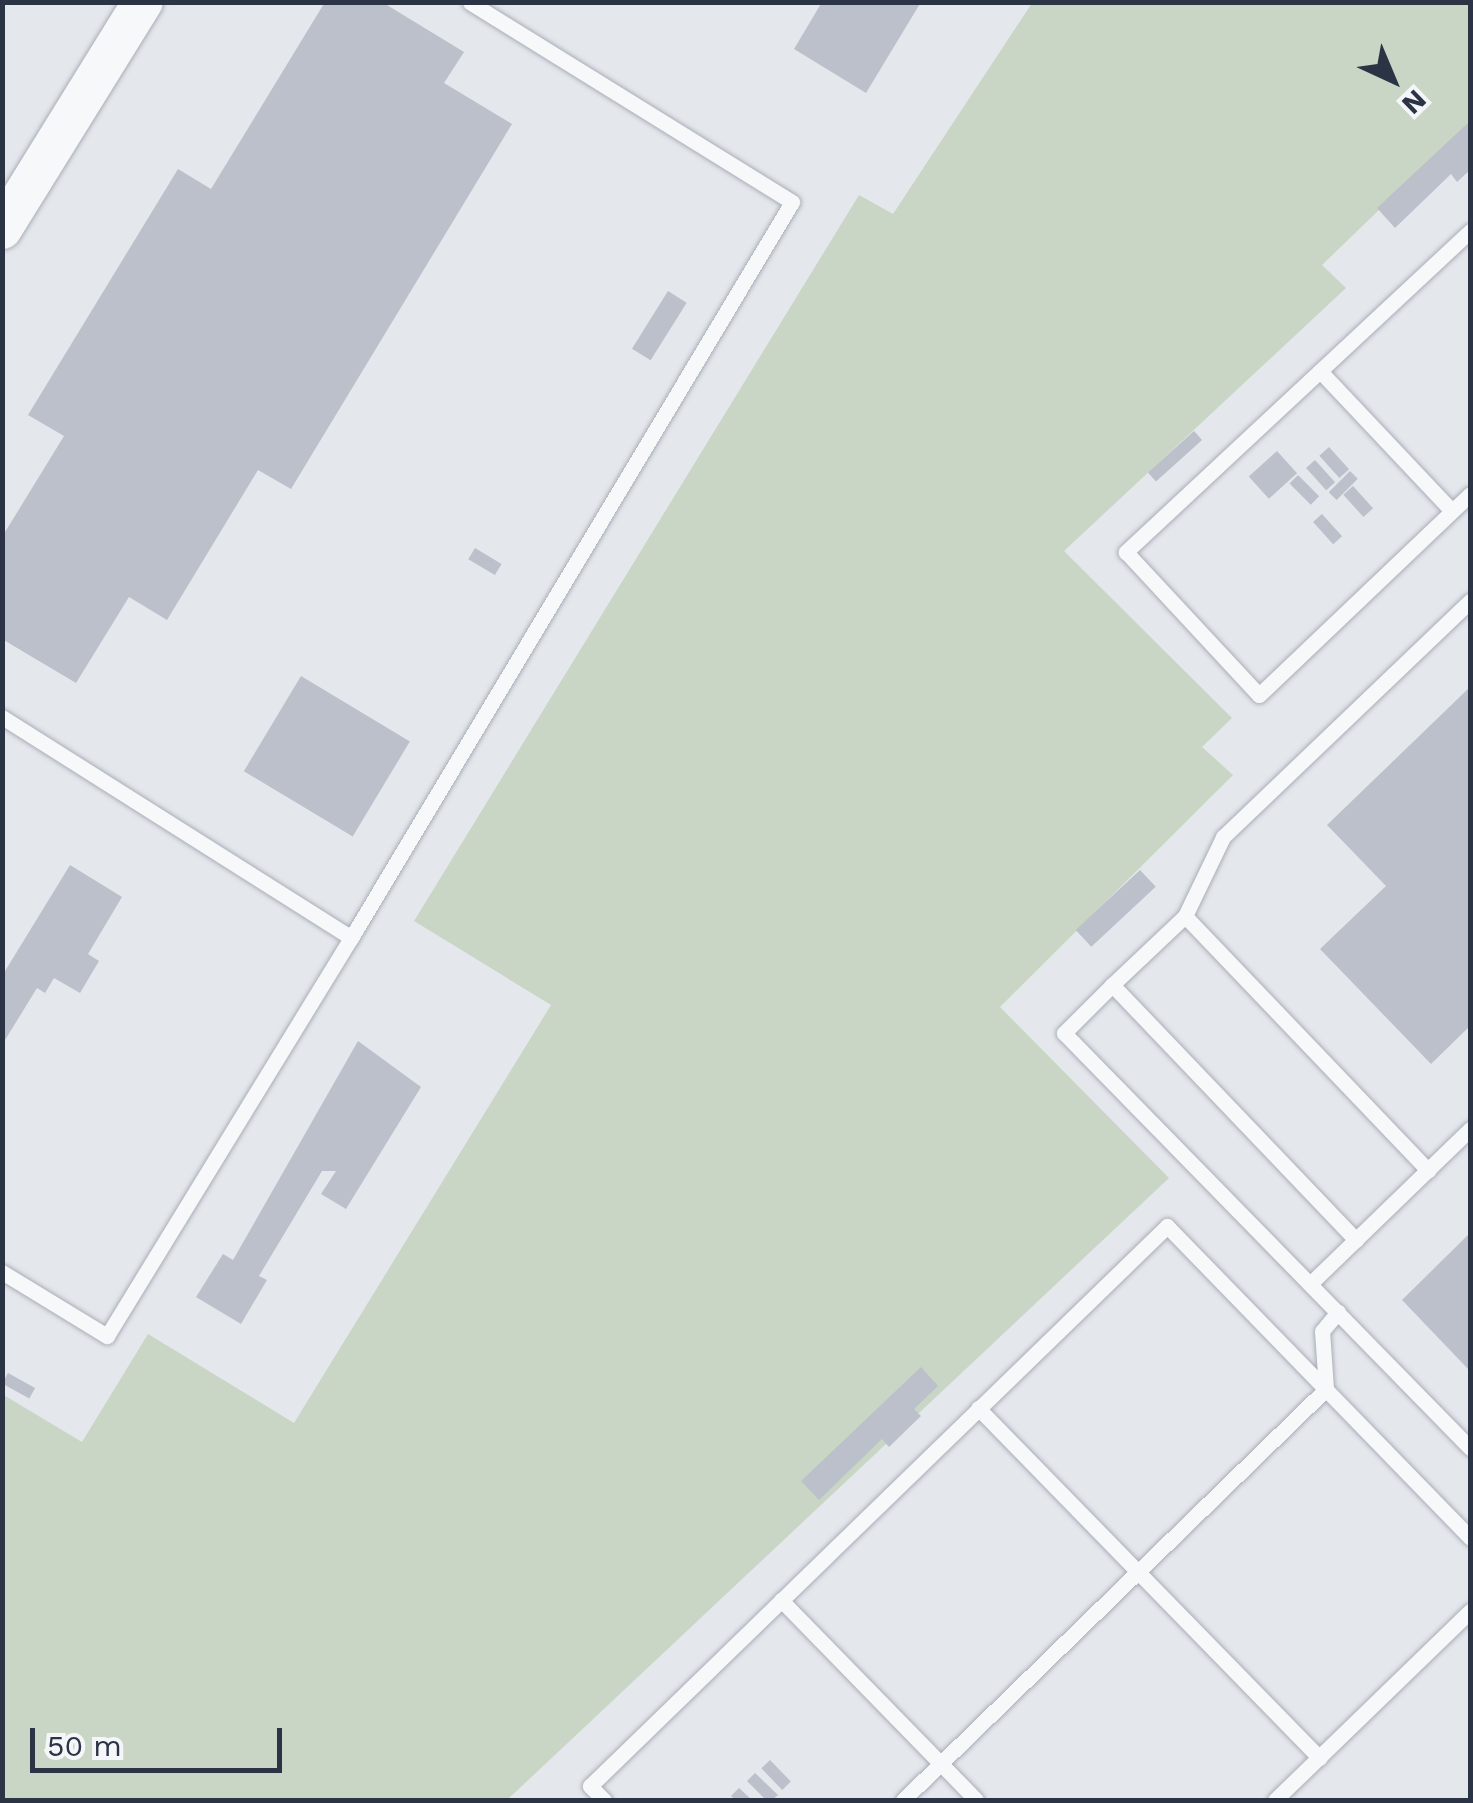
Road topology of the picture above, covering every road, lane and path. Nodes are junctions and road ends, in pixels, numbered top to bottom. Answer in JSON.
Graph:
{"nodes":[{"id":1,"x":143,"y":2,"type":"edge"},
{"id":2,"x":470,"y":2,"type":"edge"},
{"id":3,"x":2,"y":229,"type":"edge"},
{"id":4,"x":1470,"y":231,"type":"edge"},
{"id":5,"x":1320,"y":371,"type":"junction"},
{"id":6,"x":1470,"y":494,"type":"edge"},
{"id":7,"x":1452,"y":511,"type":"junction"},
{"id":8,"x":1470,"y":601,"type":"edge"},
{"id":9,"x":2,"y":716,"type":"edge"},
{"id":10,"x":1185,"y":916,"type":"junction"},
{"id":11,"x":351,"y":938,"type":"junction"},
{"id":12,"x":1112,"y":986,"type":"junction"},
{"id":13,"x":1470,"y":1129,"type":"edge"},
{"id":14,"x":1428,"y":1170,"type":"junction"},
{"id":15,"x":1356,"y":1240,"type":"junction"},
{"id":16,"x":2,"y":1272,"type":"edge"},
{"id":17,"x":1310,"y":1284,"type":"junction"},
{"id":18,"x":1338,"y":1312,"type":"junction"},
{"id":19,"x":1326,"y":1389,"type":"junction"},
{"id":20,"x":978,"y":1408,"type":"junction"},
{"id":21,"x":1470,"y":1448,"type":"edge"},
{"id":22,"x":1470,"y":1538,"type":"edge"},
{"id":23,"x":1138,"y":1572,"type":"junction"},
{"id":24,"x":781,"y":1600,"type":"junction"},
{"id":25,"x":1470,"y":1610,"type":"edge"},
{"id":26,"x":1319,"y":1758,"type":"junction"},
{"id":27,"x":940,"y":1764,"type":"junction"},
{"id":28,"x":604,"y":1800,"type":"edge"},
{"id":29,"x":903,"y":1800,"type":"edge"},
{"id":30,"x":976,"y":1800,"type":"edge"},
{"id":31,"x":1275,"y":1800,"type":"edge"}],
"edges":[{"from":1,"to":3,"type":"street"},
{"from":2,"to":11,"type":"lane"},
{"from":4,"to":5,"type":"lane"},
{"from":5,"to":7,"type":"lane"},
{"from":5,"to":7,"type":"lane"},
{"from":6,"to":7,"type":"lane"},
{"from":8,"to":10,"type":"lane"},
{"from":9,"to":11,"type":"lane"},
{"from":10,"to":12,"type":"lane"},
{"from":10,"to":14,"type":"lane"},
{"from":11,"to":16,"type":"lane"},
{"from":12,"to":15,"type":"lane"},
{"from":12,"to":17,"type":"lane"},
{"from":13,"to":14,"type":"lane"},
{"from":14,"to":15,"type":"lane"},
{"from":15,"to":17,"type":"lane"},
{"from":17,"to":18,"type":"lane"},
{"from":18,"to":19,"type":"lane"},
{"from":18,"to":21,"type":"lane"},
{"from":19,"to":20,"type":"lane"},
{"from":19,"to":22,"type":"lane"},
{"from":19,"to":23,"type":"lane"},
{"from":20,"to":23,"type":"lane"},
{"from":20,"to":24,"type":"lane"},
{"from":23,"to":26,"type":"lane"},
{"from":23,"to":27,"type":"lane"},
{"from":24,"to":27,"type":"lane"},
{"from":24,"to":28,"type":"lane"},
{"from":25,"to":26,"type":"lane"},
{"from":26,"to":31,"type":"lane"},
{"from":27,"to":29,"type":"lane"},
{"from":27,"to":30,"type":"lane"}]}
